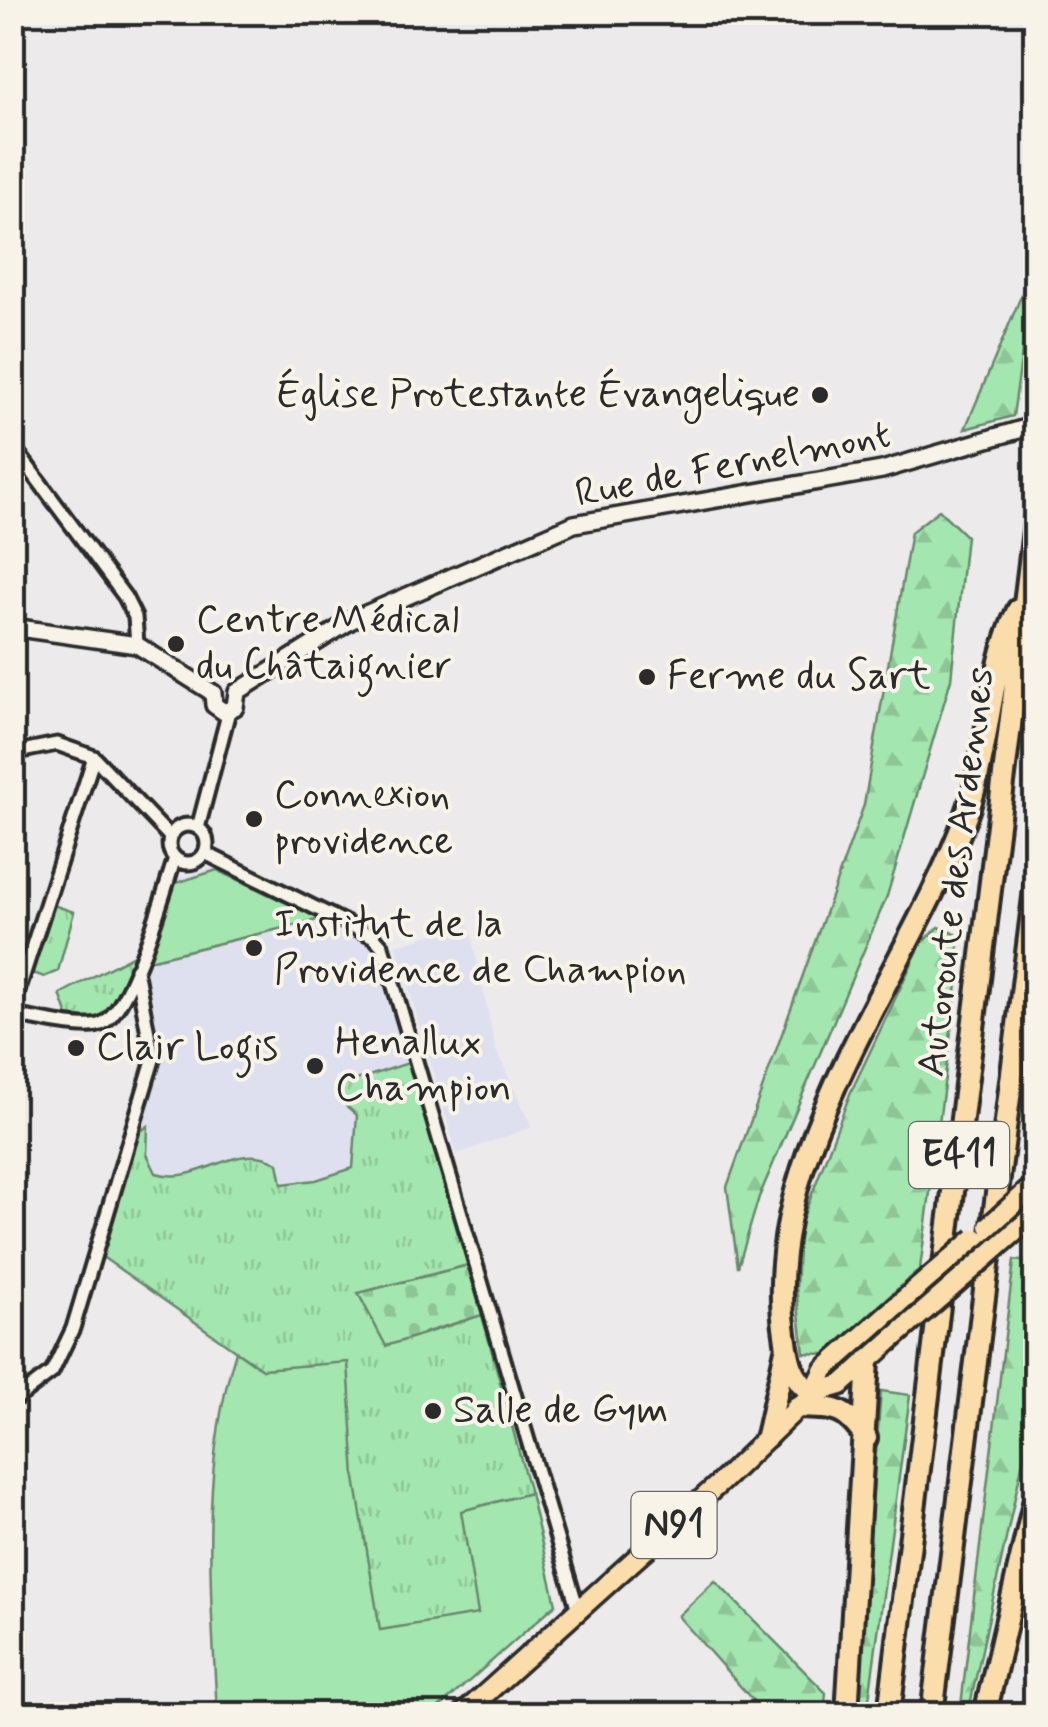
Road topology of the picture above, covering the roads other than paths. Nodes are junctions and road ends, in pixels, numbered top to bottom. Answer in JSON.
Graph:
{"nodes":[{"id":1,"x":1036,"y":425,"type":"edge"},
{"id":2,"x":12,"y":445,"type":"edge"},
{"id":3,"x":1036,"y":514,"type":"edge"},
{"id":4,"x":1026,"y":595,"type":"junction"},
{"id":5,"x":12,"y":627,"type":"edge"},
{"id":6,"x":137,"y":644,"type":"junction"},
{"id":7,"x":213,"y":692,"type":"junction"},
{"id":8,"x":237,"y":692,"type":"junction"},
{"id":9,"x":229,"y":711,"type":"junction"},
{"id":10,"x":12,"y":753,"type":"edge"},
{"id":11,"x":94,"y":757,"type":"junction"},
{"id":12,"x":198,"y":828,"type":"junction"},
{"id":13,"x":170,"y":837,"type":"junction"},
{"id":14,"x":204,"y":853,"type":"junction"},
{"id":15,"x":175,"y":858,"type":"junction"},
{"id":16,"x":1036,"y":881,"type":"edge"},
{"id":17,"x":136,"y":969,"type":"junction"},
{"id":18,"x":12,"y":1013,"type":"edge"},
{"id":19,"x":1034,"y":1188,"type":"edge"},
{"id":20,"x":1034,"y":1215,"type":"edge"},
{"id":21,"x":886,"y":1315,"type":"junction"},
{"id":22,"x":787,"y":1348,"type":"junction"},
{"id":23,"x":868,"y":1362,"type":"junction"},
{"id":24,"x":805,"y":1400,"type":"junction"},
{"id":25,"x":12,"y":1402,"type":"edge"},
{"id":26,"x":766,"y":1436,"type":"junction"},
{"id":27,"x":866,"y":1438,"type":"junction"},
{"id":28,"x":1036,"y":1495,"type":"edge"},
{"id":29,"x":578,"y":1610,"type":"junction"},
{"id":30,"x":463,"y":1714,"type":"edge"},
{"id":31,"x":847,"y":1714,"type":"edge"},
{"id":32,"x":889,"y":1714,"type":"edge"},
{"id":33,"x":932,"y":1714,"type":"edge"},
{"id":34,"x":985,"y":1714,"type":"edge"}],
"edges":[{"from":1,"to":8,"type":"street","name":"Rue de Fernelmont"},
{"from":2,"to":6,"type":"street"},
{"from":3,"to":4,"type":"highway","name":"Autoroute des Ardennes","number":"E411"},
{"from":4,"to":22,"type":"highway"},
{"from":4,"to":32,"type":"highway","name":"Autoroute des Ardennes","number":"E411"},
{"from":5,"to":6,"type":"street"},
{"from":6,"to":7,"type":"street"},
{"from":7,"to":8,"type":"street"},
{"from":7,"to":9,"type":"street"},
{"from":8,"to":9,"type":"street"},
{"from":9,"to":12,"type":"street"},
{"from":10,"to":11,"type":"street"},
{"from":11,"to":13,"type":"street"},
{"from":11,"to":18,"type":"street"},
{"from":12,"to":13,"type":"street"},
{"from":12,"to":14,"type":"street"},
{"from":13,"to":15,"type":"street"},
{"from":14,"to":15,"type":"street"},
{"from":14,"to":29,"type":"street"},
{"from":15,"to":17,"type":"street"},
{"from":16,"to":33,"type":"highway","name":"Autoroute des Ardennes","number":"E411"},
{"from":17,"to":18,"type":"street"},
{"from":17,"to":25,"type":"street"},
{"from":19,"to":21,"type":"main road","number":"N91","bridge":true},
{"from":20,"to":23,"type":"main road","number":"N91","bridge":true},
{"from":21,"to":23,"type":"main road"},
{"from":21,"to":24,"type":"main road","number":"N91"},
{"from":22,"to":24,"type":"highway"},
{"from":22,"to":26,"type":"highway"},
{"from":23,"to":24,"type":"main road","number":"N91"},
{"from":23,"to":27,"type":"highway"},
{"from":24,"to":26,"type":"main road","number":"N91"},
{"from":24,"to":27,"type":"highway"},
{"from":26,"to":29,"type":"main road","number":"N91"},
{"from":27,"to":31,"type":"highway"},
{"from":28,"to":34,"type":"highway"},
{"from":29,"to":30,"type":"main road","number":"N91"}]}
